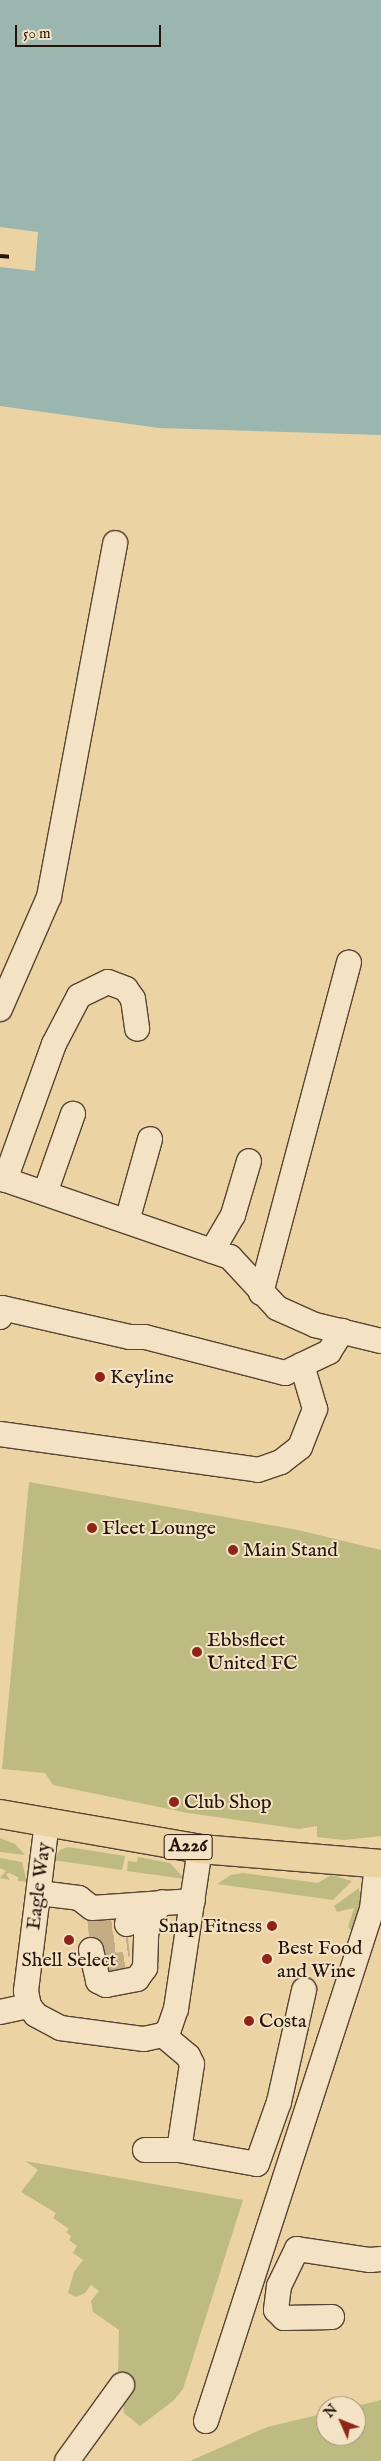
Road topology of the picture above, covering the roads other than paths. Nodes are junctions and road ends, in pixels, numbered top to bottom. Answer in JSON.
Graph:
{"nodes":[{"id":1,"x":115,"y":543,"type":"dead end"},
{"id":2,"x":349,"y":962,"type":"dead end"},
{"id":3,"x":0,"y":1009,"type":"edge"},
{"id":4,"x":137,"y":1028,"type":"dead end"},
{"id":5,"x":73,"y":1114,"type":"dead end"},
{"id":6,"x":150,"y":1139,"type":"dead end"},
{"id":7,"x":249,"y":1161,"type":"dead end"},
{"id":8,"x":3,"y":1179,"type":"edge"},
{"id":9,"x":45,"y":1193,"type":"junction"},
{"id":10,"x":127,"y":1221,"type":"junction"},
{"id":11,"x":212,"y":1251,"type":"junction"},
{"id":12,"x":261,"y":1293,"type":"junction"},
{"id":13,"x":0,"y":1317,"type":"edge"},
{"id":14,"x":342,"y":1331,"type":"junction"},
{"id":15,"x":381,"y":1341,"type":"edge"},
{"id":16,"x":302,"y":1365,"type":"junction"},
{"id":17,"x":0,"y":1434,"type":"edge"},
{"id":18,"x":0,"y":1814,"type":"edge"},
{"id":19,"x":47,"y":1822,"type":"junction"},
{"id":20,"x":200,"y":1849,"type":"junction"},
{"id":21,"x":380,"y":1864,"type":"edge"},
{"id":22,"x":39,"y":1892,"type":"junction"},
{"id":23,"x":193,"y":1901,"type":"junction"},
{"id":24,"x":142,"y":1934,"type":"junction"},
{"id":25,"x":95,"y":1962,"type":"dead end"},
{"id":26,"x":304,"y":1990,"type":"dead end"},
{"id":27,"x":30,"y":2006,"type":"junction"},
{"id":28,"x":0,"y":2012,"type":"edge"},
{"id":29,"x":163,"y":2035,"type":"junction"},
{"id":30,"x":144,"y":2150,"type":"dead end"},
{"id":31,"x":179,"y":2150,"type":"junction"},
{"id":32,"x":381,"y":2259,"type":"edge"},
{"id":33,"x":332,"y":2318,"type":"dead end"},
{"id":34,"x":122,"y":2385,"type":"dead end"},
{"id":35,"x":206,"y":2421,"type":"dead end"},
{"id":36,"x":67,"y":2461,"type":"edge"}],
"edges":[{"from":1,"to":3,"type":"street"},
{"from":2,"to":12,"type":"street"},
{"from":4,"to":8,"type":"street"},
{"from":5,"to":9,"type":"street"},
{"from":6,"to":10,"type":"street"},
{"from":7,"to":11,"type":"street"},
{"from":8,"to":9,"type":"street"},
{"from":9,"to":10,"type":"street"},
{"from":10,"to":11,"type":"street"},
{"from":11,"to":12,"type":"street"},
{"from":12,"to":14,"type":"street"},
{"from":13,"to":16,"type":"street"},
{"from":14,"to":15,"type":"street"},
{"from":14,"to":16,"type":"street"},
{"from":16,"to":17,"type":"street"},
{"from":18,"to":19,"type":"main road","number":"A226"},
{"from":19,"to":20,"type":"main road","number":"A226"},
{"from":19,"to":22,"type":"street","name":"Eagle Way"},
{"from":20,"to":21,"type":"main road","number":"A226"},
{"from":20,"to":23,"type":"street"},
{"from":21,"to":35,"type":"street"},
{"from":22,"to":24,"type":"street"},
{"from":22,"to":27,"type":"street","name":"Eagle Way"},
{"from":23,"to":24,"type":"street"},
{"from":23,"to":29,"type":"street"},
{"from":24,"to":25,"type":"street"},
{"from":26,"to":31,"type":"street"},
{"from":27,"to":28,"type":"street"},
{"from":27,"to":29,"type":"street"},
{"from":29,"to":31,"type":"street"},
{"from":30,"to":31,"type":"street"},
{"from":32,"to":33,"type":"street"},
{"from":34,"to":36,"type":"street"}]}
